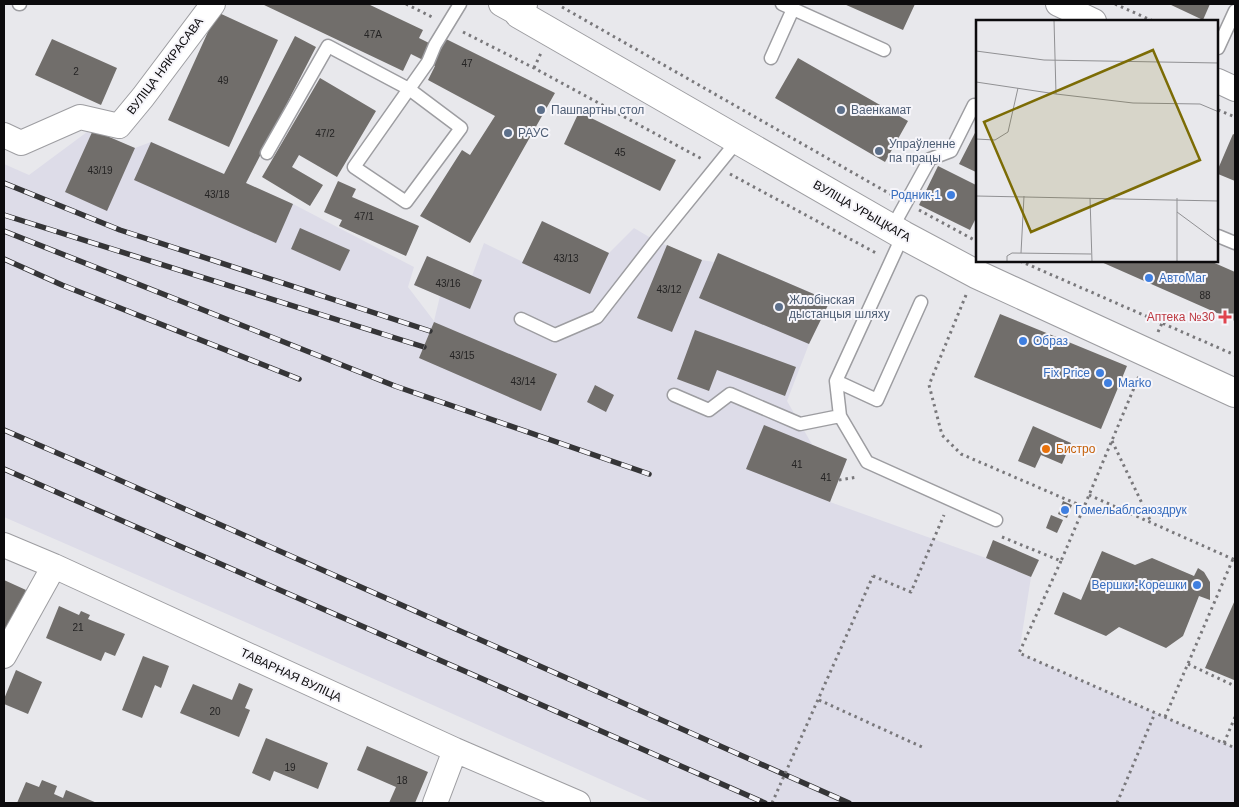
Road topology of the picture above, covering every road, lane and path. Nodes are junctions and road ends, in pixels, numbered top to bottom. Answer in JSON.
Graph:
{"nodes":[{"id":1,"x":213,"y":4,"type":"edge"},
{"id":2,"x":406,"y":4,"type":"edge"},
{"id":3,"x":460,"y":4,"type":"edge"},
{"id":4,"x":1058,"y":4,"type":"edge"},
{"id":5,"x":1115,"y":4,"type":"edge"},
{"id":6,"x":788,"y":6,"type":"edge"},
{"id":7,"x":514,"y":7,"type":"edge"},
{"id":8,"x":562,"y":7,"type":"dead end"},
{"id":9,"x":1235,"y":11,"type":"edge"},
{"id":10,"x":1092,"y":20,"type":"edge"},
{"id":11,"x":1151,"y":20,"type":"edge"},
{"id":12,"x":448,"y":25,"type":"junction"},
{"id":13,"x":1219,"y":46,"type":"edge"},
{"id":14,"x":543,"y":49,"type":"dead end"},
{"id":15,"x":884,"y":50,"type":"dead end"},
{"id":16,"x":771,"y":58,"type":"dead end"},
{"id":17,"x":1219,"y":81,"type":"edge"},
{"id":18,"x":409,"y":88,"type":"junction"},
{"id":19,"x":1235,"y":88,"type":"edge"},
{"id":20,"x":974,"y":106,"type":"dead end"},
{"id":21,"x":1219,"y":110,"type":"edge"},
{"id":22,"x":1235,"y":117,"type":"edge"},
{"id":23,"x":4,"y":135,"type":"edge"},
{"id":24,"x":738,"y":140,"type":"junction"},
{"id":25,"x":267,"y":153,"type":"dead end"},
{"id":26,"x":906,"y":203,"type":"junction"},
{"id":27,"x":897,"y":232,"type":"junction"},
{"id":28,"x":1219,"y":236,"type":"edge"},
{"id":29,"x":976,"y":241,"type":"edge"},
{"id":30,"x":1235,"y":243,"type":"edge"},
{"id":31,"x":1022,"y":262,"type":"edge"},
{"id":32,"x":976,"y":274,"type":"junction"},
{"id":33,"x":921,"y":302,"type":"dead end"},
{"id":34,"x":521,"y":319,"type":"dead end"},
{"id":35,"x":1162,"y":323,"type":"junction"},
{"id":36,"x":1149,"y":354,"type":"junction"},
{"id":37,"x":1235,"y":355,"type":"edge"},
{"id":38,"x":836,"y":380,"type":"junction"},
{"id":39,"x":1235,"y":393,"type":"edge"},
{"id":40,"x":674,"y":394,"type":"dead end"},
{"id":41,"x":840,"y":416,"type":"junction"},
{"id":42,"x":1112,"y":441,"type":"junction"},
{"id":43,"x":1089,"y":495,"type":"junction"},
{"id":44,"x":942,"y":519,"type":"dead end"},
{"id":45,"x":996,"y":520,"type":"dead end"},
{"id":46,"x":1151,"y":523,"type":"junction"},
{"id":47,"x":4,"y":544,"type":"edge"},
{"id":48,"x":1234,"y":560,"type":"edge"},
{"id":49,"x":1060,"y":561,"type":"dead end"},
{"id":50,"x":54,"y":566,"type":"junction"},
{"id":51,"x":4,"y":656,"type":"edge"},
{"id":52,"x":1188,"y":664,"type":"junction"},
{"id":53,"x":1235,"y":686,"type":"edge"},
{"id":54,"x":818,"y":700,"type":"junction"},
{"id":55,"x":1155,"y":713,"type":"junction"},
{"id":56,"x":1164,"y":717,"type":"junction"},
{"id":57,"x":1235,"y":717,"type":"edge"},
{"id":58,"x":1224,"y":743,"type":"junction"},
{"id":59,"x":922,"y":747,"type":"dead end"},
{"id":60,"x":1235,"y":748,"type":"edge"},
{"id":61,"x":455,"y":750,"type":"junction"},
{"id":62,"x":572,"y":802,"type":"edge"},
{"id":63,"x":435,"y":803,"type":"edge"},
{"id":64,"x":772,"y":803,"type":"edge"},
{"id":65,"x":1117,"y":803,"type":"edge"}],
"edges":[{"from":1,"to":23,"type":"street","name":"ВУЛІЦА НЯКРАСАВА"},
{"from":2,"to":12,"type":"path"},
{"from":3,"to":12,"type":"lane"},
{"from":4,"to":10,"type":"street"},
{"from":5,"to":11,"type":"path"},
{"from":6,"to":15,"type":"lane"},
{"from":6,"to":16,"type":"lane"},
{"from":7,"to":24,"type":"main road","name":"ВУЛІЦА УРЫЦКАГА"},
{"from":8,"to":26,"type":"path"},
{"from":9,"to":13,"type":"lane"},
{"from":12,"to":14,"type":"path"},
{"from":12,"to":18,"type":"lane"},
{"from":17,"to":19,"type":"street"},
{"from":18,"to":18,"type":"lane"},
{"from":18,"to":25,"type":"lane"},
{"from":20,"to":26,"type":"lane"},
{"from":21,"to":22,"type":"path"},
{"from":24,"to":27,"type":"main road","name":"ВУЛІЦА УРЫЦКАГА"},
{"from":24,"to":34,"type":"lane"},
{"from":26,"to":27,"type":"lane"},
{"from":26,"to":29,"type":"path"},
{"from":27,"to":32,"type":"main road","name":"ВУЛІЦА УРЫЦКАГА"},
{"from":27,"to":38,"type":"lane"},
{"from":28,"to":30,"type":"lane"},
{"from":31,"to":35,"type":"path"},
{"from":32,"to":36,"type":"main road","name":"ВУЛІЦА УРЫЦКАГА"},
{"from":32,"to":43,"type":"path"},
{"from":33,"to":38,"type":"lane"},
{"from":35,"to":36,"type":"path"},
{"from":35,"to":37,"type":"path"},
{"from":36,"to":39,"type":"main road","name":"ВУЛІЦА УРЫЦКАГА"},
{"from":36,"to":42,"type":"path"},
{"from":38,"to":41,"type":"lane"},
{"from":40,"to":41,"type":"lane"},
{"from":41,"to":45,"type":"lane"},
{"from":42,"to":43,"type":"path"},
{"from":42,"to":46,"type":"path"},
{"from":43,"to":46,"type":"path"},
{"from":44,"to":54,"type":"path","bridge":true},
{"from":46,"to":48,"type":"path"},
{"from":47,"to":50,"type":"street","name":"ТАВАРНАЯ ВУЛІЦА"},
{"from":48,"to":52,"type":"path"},
{"from":49,"to":55,"type":"path"},
{"from":50,"to":51,"type":"street"},
{"from":50,"to":61,"type":"street","name":"ТАВАРНАЯ ВУЛІЦА"},
{"from":52,"to":53,"type":"path"},
{"from":52,"to":56,"type":"path"},
{"from":54,"to":59,"type":"path"},
{"from":54,"to":64,"type":"path","bridge":true},
{"from":55,"to":56,"type":"path"},
{"from":55,"to":65,"type":"path"},
{"from":56,"to":58,"type":"path"},
{"from":57,"to":58,"type":"path"},
{"from":58,"to":60,"type":"path"},
{"from":61,"to":62,"type":"street","name":"ТАВАРНАЯ ВУЛІЦА"},
{"from":61,"to":63,"type":"street"}]}
